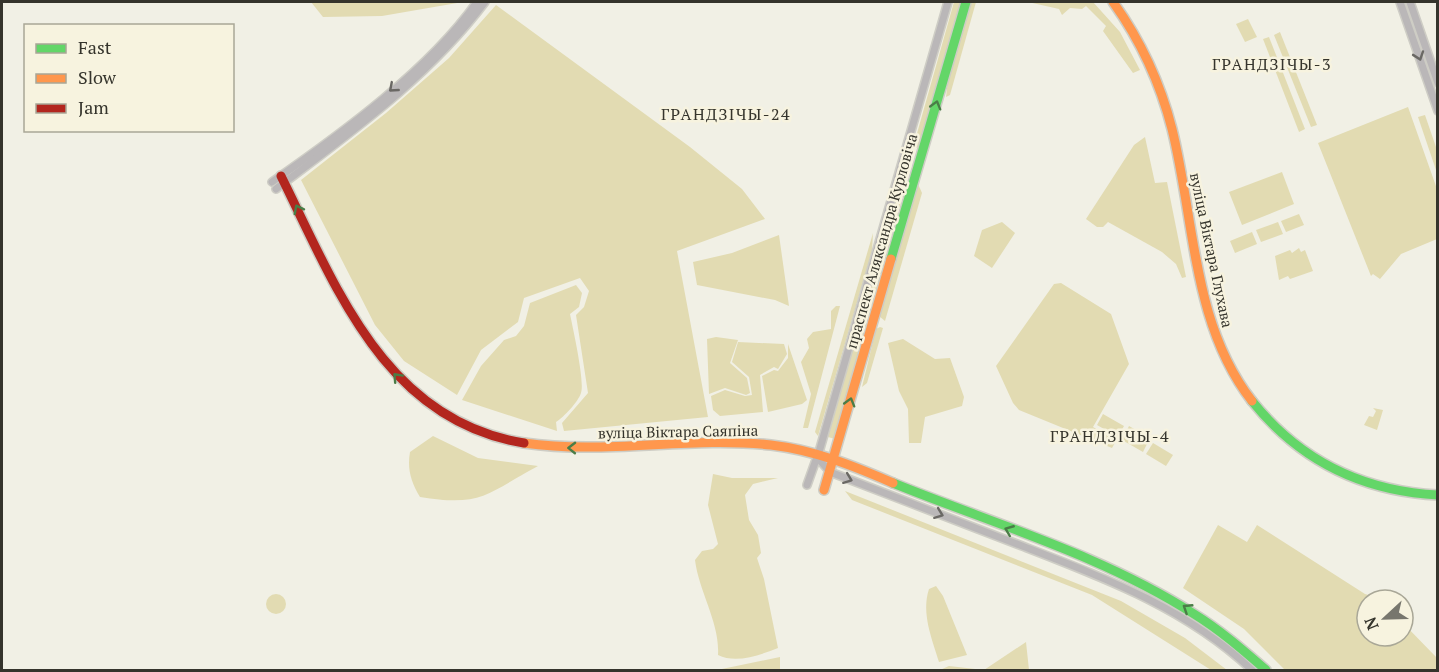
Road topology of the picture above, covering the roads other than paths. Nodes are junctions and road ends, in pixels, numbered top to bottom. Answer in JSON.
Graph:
{"nodes":[{"id":1,"x":477,"y":2,"type":"edge"},
{"id":2,"x":485,"y":2,"type":"edge"},
{"id":3,"x":948,"y":2,"type":"edge"},
{"id":4,"x":966,"y":2,"type":"edge"},
{"id":5,"x":1113,"y":2,"type":"edge"},
{"id":6,"x":1400,"y":2,"type":"edge"},
{"id":7,"x":1410,"y":2,"type":"edge"},
{"id":8,"x":468,"y":19,"type":"junction"},
{"id":9,"x":1437,"y":83,"type":"edge"},
{"id":10,"x":1437,"y":111,"type":"edge"},
{"id":11,"x":904,"y":156,"type":"junction"},
{"id":12,"x":919,"y":161,"type":"junction"},
{"id":13,"x":272,"y":182,"type":"dead end"},
{"id":14,"x":281,"y":183,"type":"junction"},
{"id":15,"x":818,"y":455,"type":"junction"},
{"id":16,"x":834,"y":458,"type":"junction"},
{"id":17,"x":830,"y":472,"type":"junction"},
{"id":18,"x":807,"y":485,"type":"dead end"},
{"id":19,"x":824,"y":490,"type":"dead end"},
{"id":20,"x":1437,"y":495,"type":"edge"},
{"id":21,"x":1157,"y":597,"type":"junction"},
{"id":22,"x":1252,"y":670,"type":"edge"},
{"id":23,"x":1266,"y":670,"type":"edge"}],
"edges":[{"from":1,"to":8,"type":"street"},
{"from":2,"to":8,"type":"street"},
{"from":3,"to":11,"type":"street","name":"праспект Аляксандра Курловіча"},
{"from":12,"to":4,"type":"street","name":"праспект Аляксандра Курловіча","one_way":true},
{"from":5,"to":20,"type":"street","name":"вуліца Віктара Глухава"},
{"from":6,"to":10,"type":"street","one_way":true},
{"from":7,"to":9,"type":"street"},
{"from":8,"to":14,"type":"street"},
{"from":11,"to":12,"type":"street"},
{"from":11,"to":15,"type":"street","name":"праспект Аляксандра Курловіча"},
{"from":16,"to":12,"type":"street","name":"праспект Аляксандра Курловіча","one_way":true},
{"from":13,"to":14,"type":"street"},
{"from":15,"to":14,"type":"street","name":"вуліца Віктара Саяпіна","one_way":true},
{"from":15,"to":16,"type":"street","name":"вуліца Віктара Саяпіна"},
{"from":15,"to":17,"type":"street","name":"вуліца Віктара Саяпіна"},
{"from":15,"to":18,"type":"street","name":"праспект Аляксандра Курловіча"},
{"from":16,"to":17,"type":"street","name":"праспект Аляксандра Курловіча"},
{"from":21,"to":16,"type":"street","name":"вуліца Віктара Саяпіна","one_way":true},
{"from":17,"to":19,"type":"street","name":"праспект Аляксандра Курловіча"},
{"from":17,"to":21,"type":"street","name":"вуліца Віктара Саяпіна","one_way":true},
{"from":21,"to":22,"type":"street","name":"вуліца Віктара Саяпіна"},
{"from":23,"to":21,"type":"street","name":"вуліца Віктара Саяпіна","one_way":true}]}
